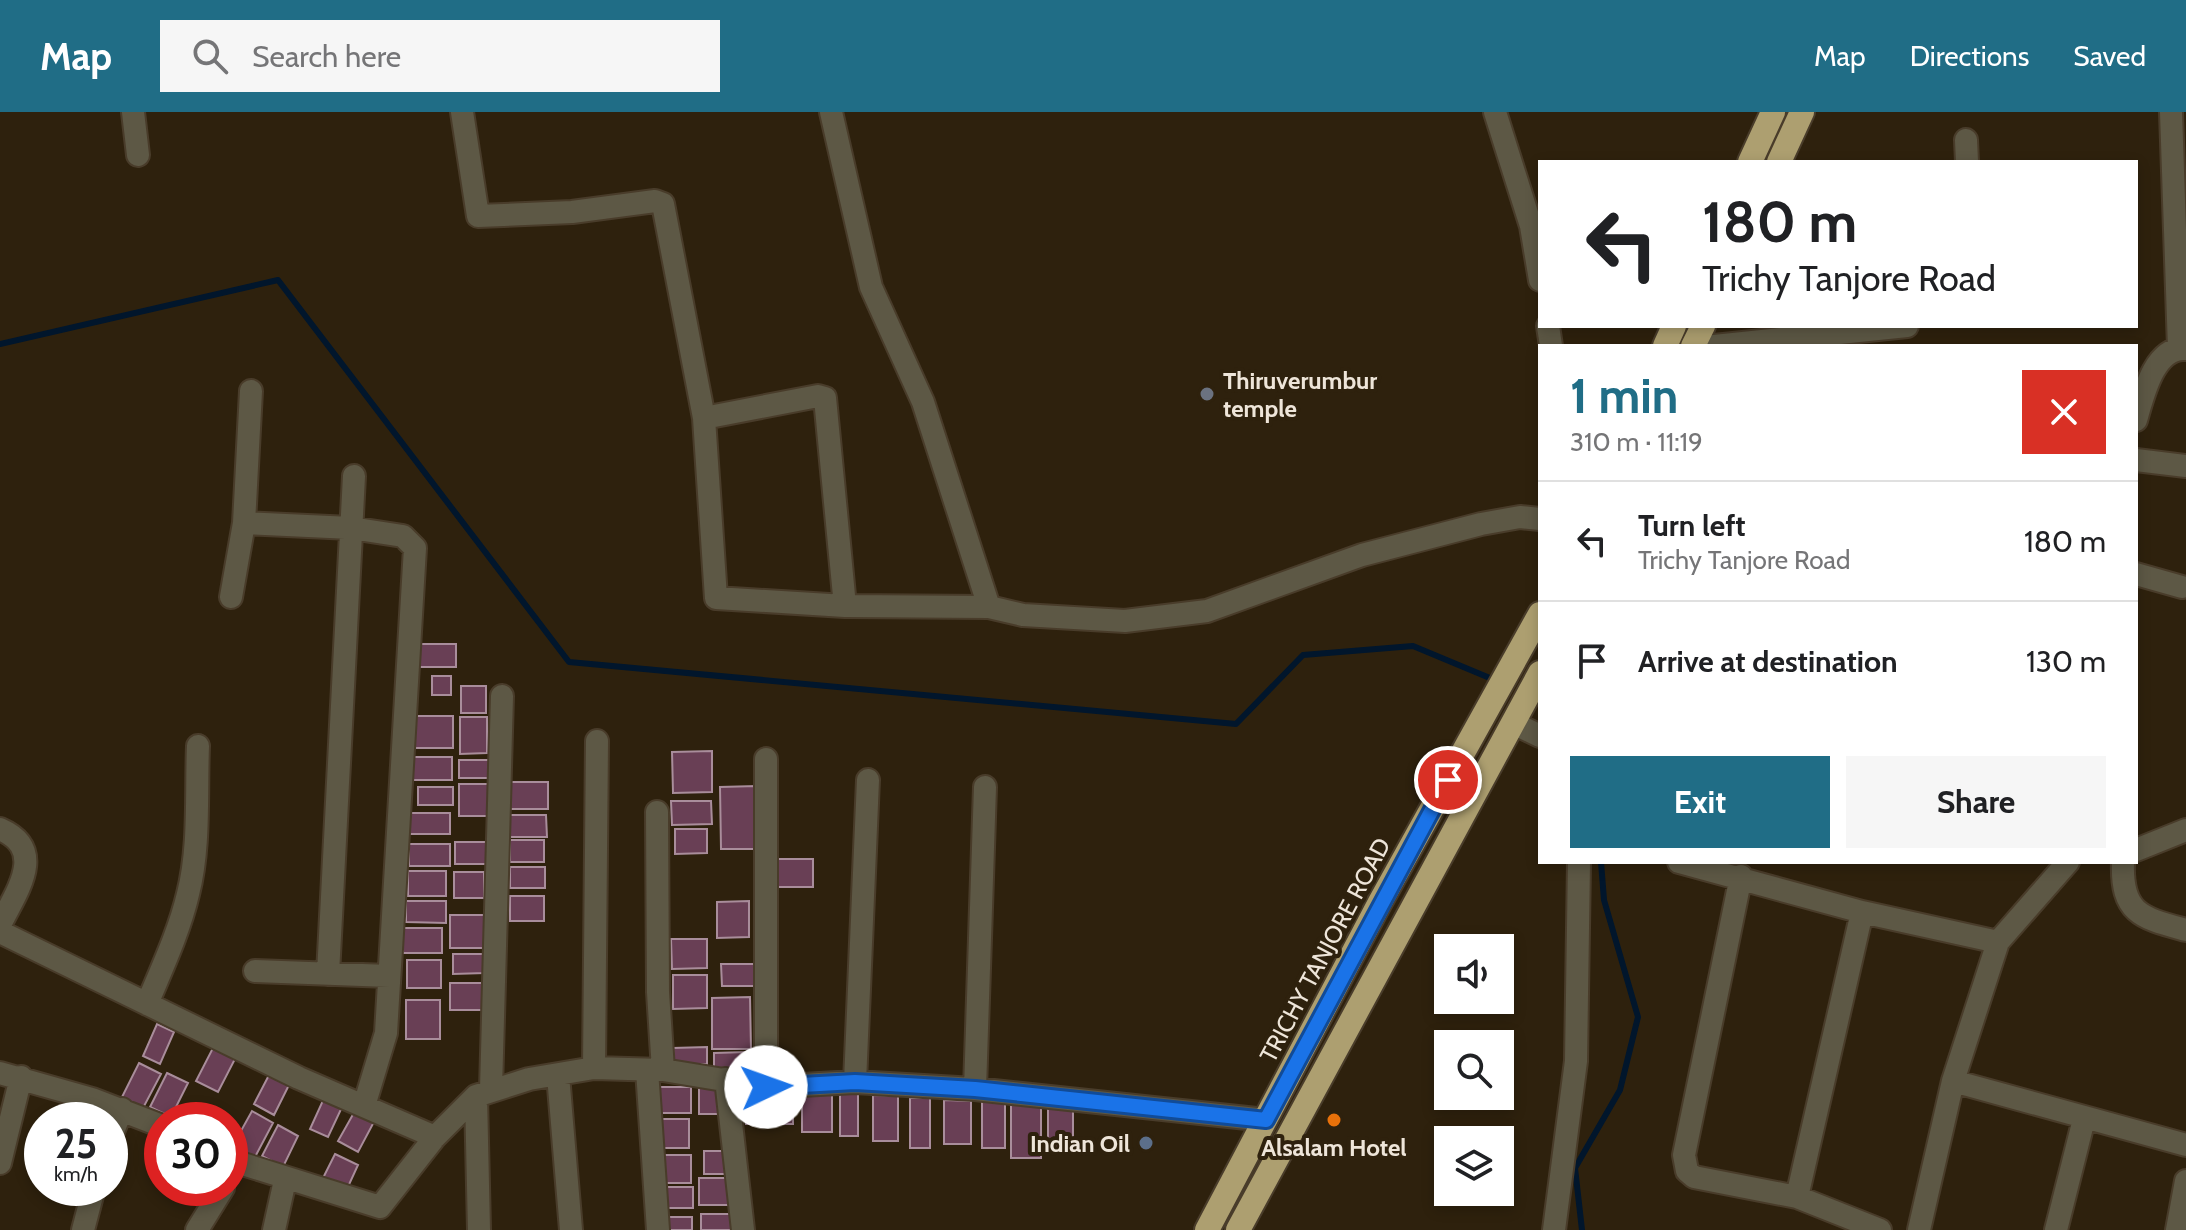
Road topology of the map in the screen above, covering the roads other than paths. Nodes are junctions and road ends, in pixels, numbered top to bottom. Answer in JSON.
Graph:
{"nodes":[{"id":1,"x":133,"y":112,"type":"edge"},
{"id":2,"x":462,"y":112,"type":"edge"},
{"id":3,"x":831,"y":112,"type":"edge"},
{"id":4,"x":1495,"y":112,"type":"edge"},
{"id":5,"x":1773,"y":112,"type":"edge"},
{"id":6,"x":1802,"y":112,"type":"edge"},
{"id":7,"x":2171,"y":112,"type":"edge"},
{"id":8,"x":138,"y":155,"type":"dead end"},
{"id":9,"x":1751,"y":160,"type":"edge"},
{"id":10,"x":1780,"y":160,"type":"edge"},
{"id":11,"x":1538,"y":268,"type":"edge"},
{"id":12,"x":1888,"y":328,"type":"edge"},
{"id":13,"x":1733,"y":344,"type":"edge"},
{"id":14,"x":2182,"y":348,"type":"edge"},
{"id":15,"x":251,"y":391,"type":"dead end"},
{"id":16,"x":2138,"y":414,"type":"edge"},
{"id":17,"x":704,"y":418,"type":"junction"},
{"id":18,"x":2138,"y":460,"type":"edge"},
{"id":19,"x":2186,"y":466,"type":"edge"},
{"id":20,"x":354,"y":476,"type":"dead end"},
{"id":21,"x":1538,"y":519,"type":"edge"},
{"id":22,"x":244,"y":523,"type":"junction"},
{"id":23,"x":351,"y":528,"type":"junction"},
{"id":24,"x":2138,"y":575,"type":"edge"},
{"id":25,"x":2182,"y":587,"type":"dead end"},
{"id":26,"x":231,"y":597,"type":"dead end"},
{"id":27,"x":845,"y":606,"type":"junction"},
{"id":28,"x":989,"y":607,"type":"junction"},
{"id":29,"x":1538,"y":618,"type":"edge"},
{"id":30,"x":1538,"y":677,"type":"edge"},
{"id":31,"x":502,"y":696,"type":"dead end"},
{"id":32,"x":1514,"y":720,"type":"junction"},
{"id":33,"x":1538,"y":735,"type":"edge"},
{"id":34,"x":597,"y":741,"type":"dead end"},
{"id":35,"x":198,"y":746,"type":"dead end"},
{"id":36,"x":766,"y":759,"type":"dead end"},
{"id":37,"x":868,"y":780,"type":"dead end"},
{"id":38,"x":985,"y":787,"type":"dead end"},
{"id":39,"x":657,"y":812,"type":"dead end"},
{"id":40,"x":0,"y":829,"type":"edge"},
{"id":41,"x":2186,"y":830,"type":"edge"},
{"id":42,"x":2138,"y":849,"type":"edge"},
{"id":43,"x":1579,"y":864,"type":"edge"},
{"id":44,"x":1688,"y":864,"type":"edge"},
{"id":45,"x":2066,"y":864,"type":"edge"},
{"id":46,"x":2123,"y":864,"type":"edge"},
{"id":47,"x":1741,"y":876,"type":"junction"},
{"id":48,"x":1862,"y":912,"type":"junction"},
{"id":49,"x":0,"y":925,"type":"edge"},
{"id":50,"x":2186,"y":930,"type":"edge"},
{"id":51,"x":0,"y":932,"type":"edge"},
{"id":52,"x":1998,"y":942,"type":"junction"},
{"id":53,"x":255,"y":971,"type":"dead end"},
{"id":54,"x":328,"y":974,"type":"junction"},
{"id":55,"x":389,"y":976,"type":"junction"},
{"id":56,"x":147,"y":1004,"type":"junction"},
{"id":57,"x":594,"y":1068,"type":"junction"},
{"id":58,"x":655,"y":1070,"type":"junction"},
{"id":59,"x":11,"y":1075,"type":"edge"},
{"id":60,"x":558,"y":1075,"type":"junction"},
{"id":61,"x":726,"y":1079,"type":"junction"},
{"id":62,"x":1953,"y":1081,"type":"junction"},
{"id":63,"x":855,"y":1082,"type":"junction"},
{"id":64,"x":766,"y":1087,"type":"junction"},
{"id":65,"x":975,"y":1089,"type":"junction"},
{"id":66,"x":484,"y":1093,"type":"junction"},
{"id":67,"x":99,"y":1102,"type":"edge"},
{"id":68,"x":364,"y":1106,"type":"junction"},
{"id":69,"x":2084,"y":1119,"type":"junction"},
{"id":70,"x":1266,"y":1120,"type":"junction"},
{"id":71,"x":435,"y":1137,"type":"junction"},
{"id":72,"x":2186,"y":1145,"type":"edge"},
{"id":73,"x":0,"y":1163,"type":"edge"},
{"id":74,"x":248,"y":1171,"type":"edge"},
{"id":75,"x":285,"y":1180,"type":"junction"},
{"id":76,"x":2186,"y":1181,"type":"edge"},
{"id":77,"x":1797,"y":1197,"type":"junction"},
{"id":78,"x":89,"y":1206,"type":"edge"},
{"id":79,"x":212,"y":1206,"type":"edge"},
{"id":80,"x":381,"y":1219,"type":"edge"},
{"id":81,"x":83,"y":1230,"type":"edge"},
{"id":82,"x":197,"y":1230,"type":"edge"},
{"id":83,"x":274,"y":1230,"type":"edge"},
{"id":84,"x":479,"y":1230,"type":"edge"},
{"id":85,"x":571,"y":1230,"type":"edge"},
{"id":86,"x":658,"y":1230,"type":"edge"},
{"id":87,"x":743,"y":1230,"type":"edge"},
{"id":88,"x":1207,"y":1230,"type":"edge"},
{"id":89,"x":1238,"y":1230,"type":"edge"},
{"id":90,"x":1554,"y":1230,"type":"edge"},
{"id":91,"x":1880,"y":1230,"type":"edge"},
{"id":92,"x":1919,"y":1230,"type":"edge"},
{"id":93,"x":2056,"y":1230,"type":"edge"},
{"id":94,"x":2177,"y":1230,"type":"edge"}],
"edges":[{"from":1,"to":8,"type":"street"},
{"from":2,"to":17,"type":"street"},
{"from":3,"to":28,"type":"street"},
{"from":4,"to":11,"type":"street"},
{"from":5,"to":9,"type":"highway"},
{"from":6,"to":10,"type":"highway"},
{"from":7,"to":14,"type":"street"},
{"from":12,"to":13,"type":"street"},
{"from":14,"to":16,"type":"street"},
{"from":15,"to":22,"type":"street"},
{"from":17,"to":27,"type":"street"},
{"from":17,"to":27,"type":"street"},
{"from":18,"to":19,"type":"street"},
{"from":20,"to":23,"type":"street"},
{"from":21,"to":28,"type":"street"},
{"from":22,"to":23,"type":"street"},
{"from":22,"to":26,"type":"street"},
{"from":23,"to":54,"type":"street"},
{"from":23,"to":55,"type":"street"},
{"from":24,"to":25,"type":"street"},
{"from":27,"to":28,"type":"street"},
{"from":29,"to":70,"type":"highway","name":"TRICHY TANJORE ROAD"},
{"from":30,"to":32,"type":"highway"},
{"from":31,"to":66,"type":"street"},
{"from":32,"to":33,"type":"street"},
{"from":32,"to":89,"type":"highway"},
{"from":34,"to":57,"type":"street"},
{"from":35,"to":56,"type":"street"},
{"from":36,"to":64,"type":"street"},
{"from":37,"to":63,"type":"street"},
{"from":38,"to":65,"type":"street"},
{"from":39,"to":58,"type":"street"},
{"from":40,"to":49,"type":"street"},
{"from":41,"to":42,"type":"street"},
{"from":43,"to":90,"type":"street"},
{"from":44,"to":47,"type":"street"},
{"from":45,"to":52,"type":"street"},
{"from":46,"to":50,"type":"street"},
{"from":47,"to":48,"type":"street"},
{"from":47,"to":77,"type":"street"},
{"from":48,"to":52,"type":"street"},
{"from":48,"to":77,"type":"street"},
{"from":51,"to":56,"type":"street"},
{"from":52,"to":62,"type":"street"},
{"from":53,"to":54,"type":"street"},
{"from":54,"to":55,"type":"street"},
{"from":55,"to":68,"type":"street"},
{"from":56,"to":68,"type":"street"},
{"from":57,"to":58,"type":"street"},
{"from":57,"to":60,"type":"street"},
{"from":58,"to":61,"type":"street"},
{"from":58,"to":86,"type":"street"},
{"from":59,"to":67,"type":"street"},
{"from":59,"to":73,"type":"street"},
{"from":60,"to":66,"type":"street"},
{"from":60,"to":85,"type":"street"},
{"from":61,"to":64,"type":"street"},
{"from":61,"to":87,"type":"street"},
{"from":62,"to":69,"type":"street"},
{"from":62,"to":92,"type":"street"},
{"from":63,"to":64,"type":"street"},
{"from":63,"to":65,"type":"street"},
{"from":65,"to":70,"type":"street"},
{"from":66,"to":71,"type":"street"},
{"from":66,"to":84,"type":"street"},
{"from":68,"to":71,"type":"street"},
{"from":69,"to":72,"type":"street"},
{"from":69,"to":93,"type":"street"},
{"from":70,"to":88,"type":"highway","name":"TRICHY TANJORE ROAD"},
{"from":71,"to":80,"type":"street"},
{"from":74,"to":75,"type":"street"},
{"from":75,"to":80,"type":"street"},
{"from":75,"to":83,"type":"street"},
{"from":76,"to":94,"type":"street"},
{"from":77,"to":91,"type":"street"},
{"from":78,"to":81,"type":"street"},
{"from":79,"to":82,"type":"street"}]}
